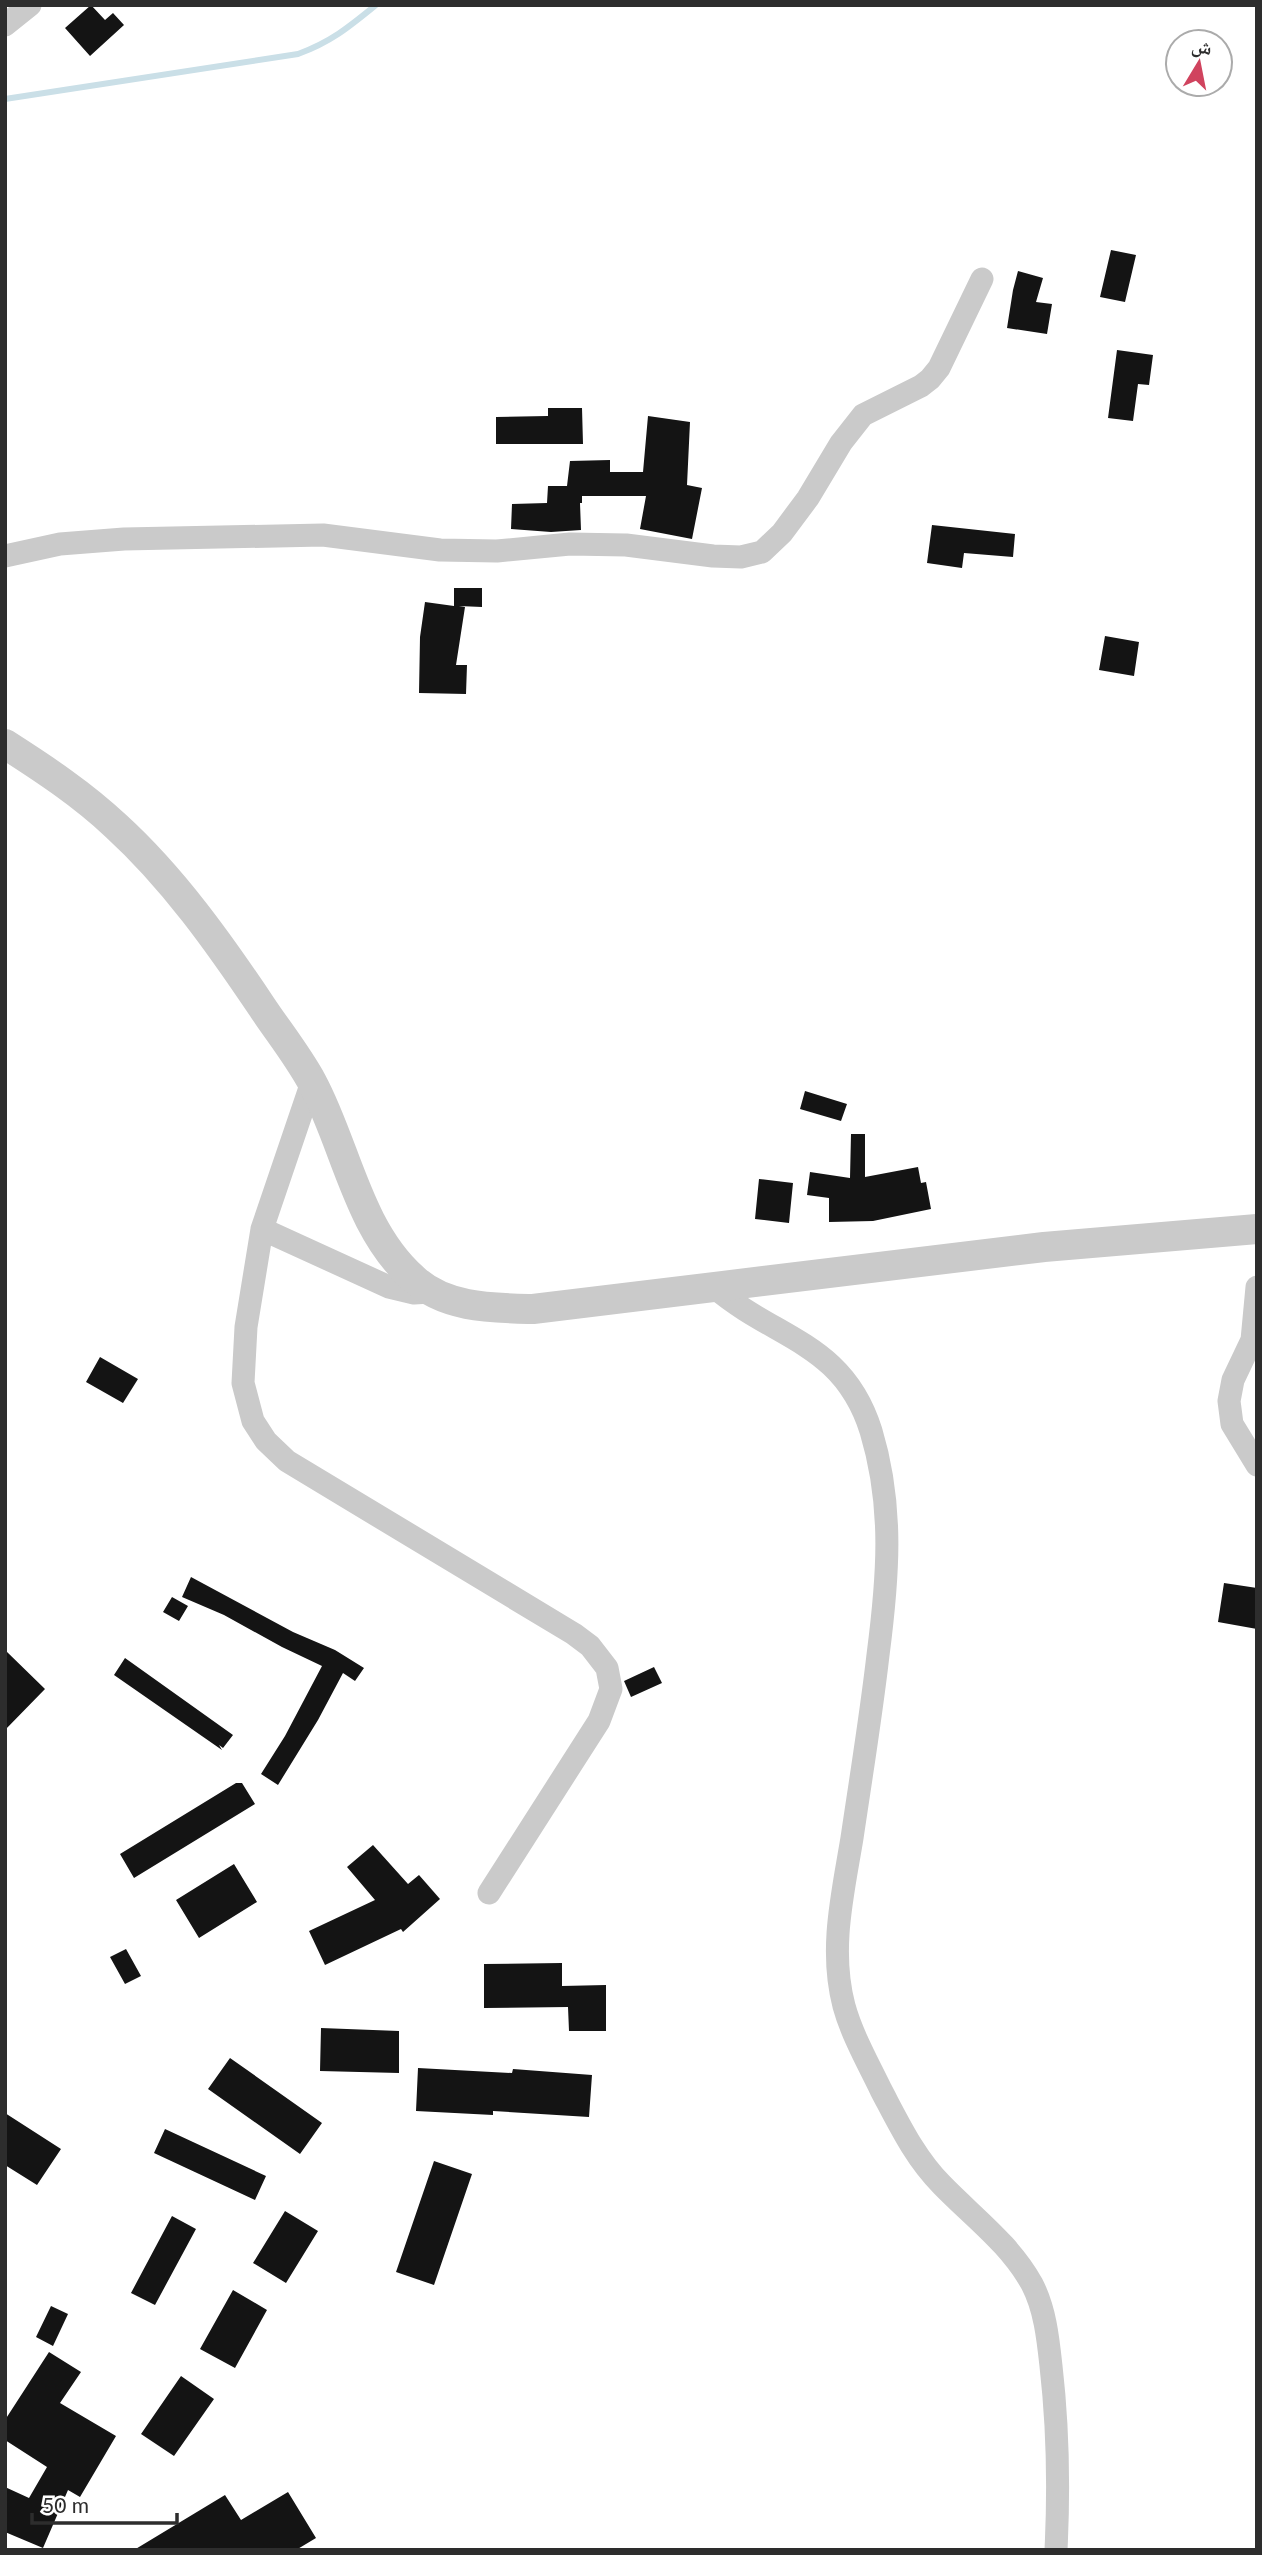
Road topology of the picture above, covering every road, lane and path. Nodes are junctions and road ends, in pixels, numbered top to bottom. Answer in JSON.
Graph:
{"nodes":[{"id":1,"x":30,"y":5,"type":"edge"},
{"id":2,"x":5,"y":25,"type":"edge"},
{"id":3,"x":982,"y":279,"type":"dead end"},
{"id":4,"x":5,"y":556,"type":"edge"},
{"id":5,"x":5,"y":744,"type":"edge"},
{"id":6,"x":312,"y":1082,"type":"junction"},
{"id":7,"x":262,"y":1229,"type":"junction"},
{"id":8,"x":1257,"y":1229,"type":"edge"},
{"id":9,"x":714,"y":1287,"type":"junction"},
{"id":10,"x":1257,"y":1287,"type":"edge"},
{"id":11,"x":430,"y":1292,"type":"junction"},
{"id":12,"x":1257,"y":1465,"type":"edge"},
{"id":13,"x":489,"y":1893,"type":"dead end"},
{"id":14,"x":1056,"y":2550,"type":"edge"}],
"edges":[{"from":1,"to":2,"type":"street"},
{"from":3,"to":4,"type":"street"},
{"from":5,"to":6,"type":"street"},
{"from":6,"to":7,"type":"street"},
{"from":6,"to":11,"type":"street"},
{"from":7,"to":11,"type":"street"},
{"from":7,"to":13,"type":"street"},
{"from":8,"to":9,"type":"street"},
{"from":9,"to":11,"type":"street"},
{"from":9,"to":14,"type":"street"},
{"from":10,"to":12,"type":"street"}]}
